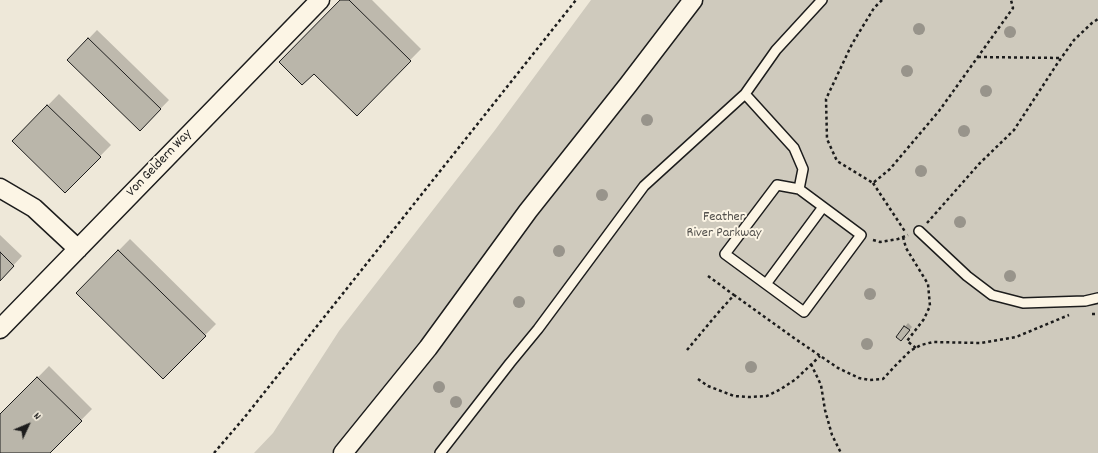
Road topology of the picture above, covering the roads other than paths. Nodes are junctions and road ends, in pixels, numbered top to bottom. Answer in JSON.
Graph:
{"nodes":[{"id":1,"x":320,"y":0,"type":"edge"},
{"id":2,"x":693,"y":0,"type":"edge"},
{"id":3,"x":822,"y":0,"type":"edge"},
{"id":4,"x":745,"y":94,"type":"junction"},
{"id":5,"x":0,"y":188,"type":"edge"},
{"id":6,"x":799,"y":189,"type":"junction"},
{"id":7,"x":823,"y":206,"type":"junction"},
{"id":8,"x":919,"y":231,"type":"road end"},
{"id":9,"x":78,"y":249,"type":"junction"},
{"id":10,"x":766,"y":284,"type":"junction"},
{"id":11,"x":1098,"y":298,"type":"edge"},
{"id":12,"x":0,"y":329,"type":"edge"},
{"id":13,"x":343,"y":453,"type":"edge"},
{"id":14,"x":440,"y":453,"type":"edge"}],
"edges":[{"from":1,"to":9,"type":"street","name":"Von Geldern Way"},
{"from":2,"to":13,"type":"street"},
{"from":3,"to":4,"type":"lane"},
{"from":4,"to":6,"type":"lane"},
{"from":4,"to":14,"type":"lane"},
{"from":5,"to":9,"type":"street"},
{"from":6,"to":7,"type":"lane"},
{"from":6,"to":10,"type":"lane"},
{"from":7,"to":10,"type":"lane"},
{"from":7,"to":10,"type":"lane"},
{"from":8,"to":11,"type":"lane"},
{"from":9,"to":12,"type":"street","name":"Von Geldern Way"}]}
